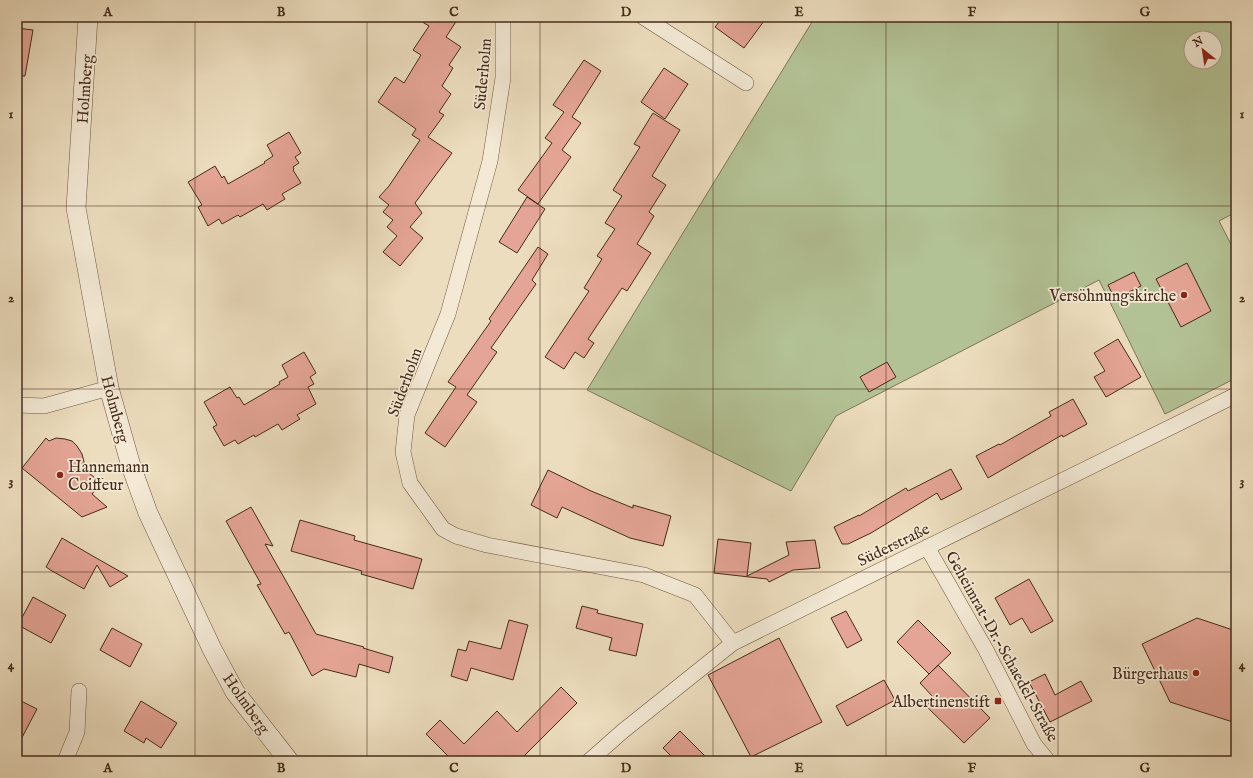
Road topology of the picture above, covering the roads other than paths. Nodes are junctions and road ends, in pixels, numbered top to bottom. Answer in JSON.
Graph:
{"nodes":[{"id":1,"x":88,"y":17,"type":"edge"},
{"id":2,"x":503,"y":17,"type":"edge"},
{"id":3,"x":643,"y":17,"type":"edge"},
{"id":4,"x":746,"y":83,"type":"dead end"},
{"id":5,"x":109,"y":388,"type":"junction"},
{"id":6,"x":1236,"y":395,"type":"edge"},
{"id":7,"x":17,"y":405,"type":"edge"},
{"id":8,"x":927,"y":547,"type":"junction"},
{"id":9,"x":733,"y":643,"type":"junction"},
{"id":10,"x":79,"y":691,"type":"dead end"},
{"id":11,"x":1041,"y":760,"type":"edge"},
{"id":12,"x":65,"y":761,"type":"edge"},
{"id":13,"x":289,"y":761,"type":"edge"},
{"id":14,"x":589,"y":761,"type":"edge"}],
"edges":[{"from":1,"to":5,"type":"street","name":"Holmberg"},
{"from":2,"to":9,"type":"street","name":"Süderholm"},
{"from":3,"to":4,"type":"street"},
{"from":5,"to":7,"type":"street"},
{"from":5,"to":13,"type":"street","name":"Holmberg"},
{"from":6,"to":8,"type":"street","name":"Süderstraße"},
{"from":8,"to":9,"type":"street","name":"Süderstraße"},
{"from":8,"to":11,"type":"street","name":"Geheimrat-Dr.-Schaedel-Straße"},
{"from":9,"to":14,"type":"street","name":"Süderstraße"},
{"from":10,"to":12,"type":"street"}]}
